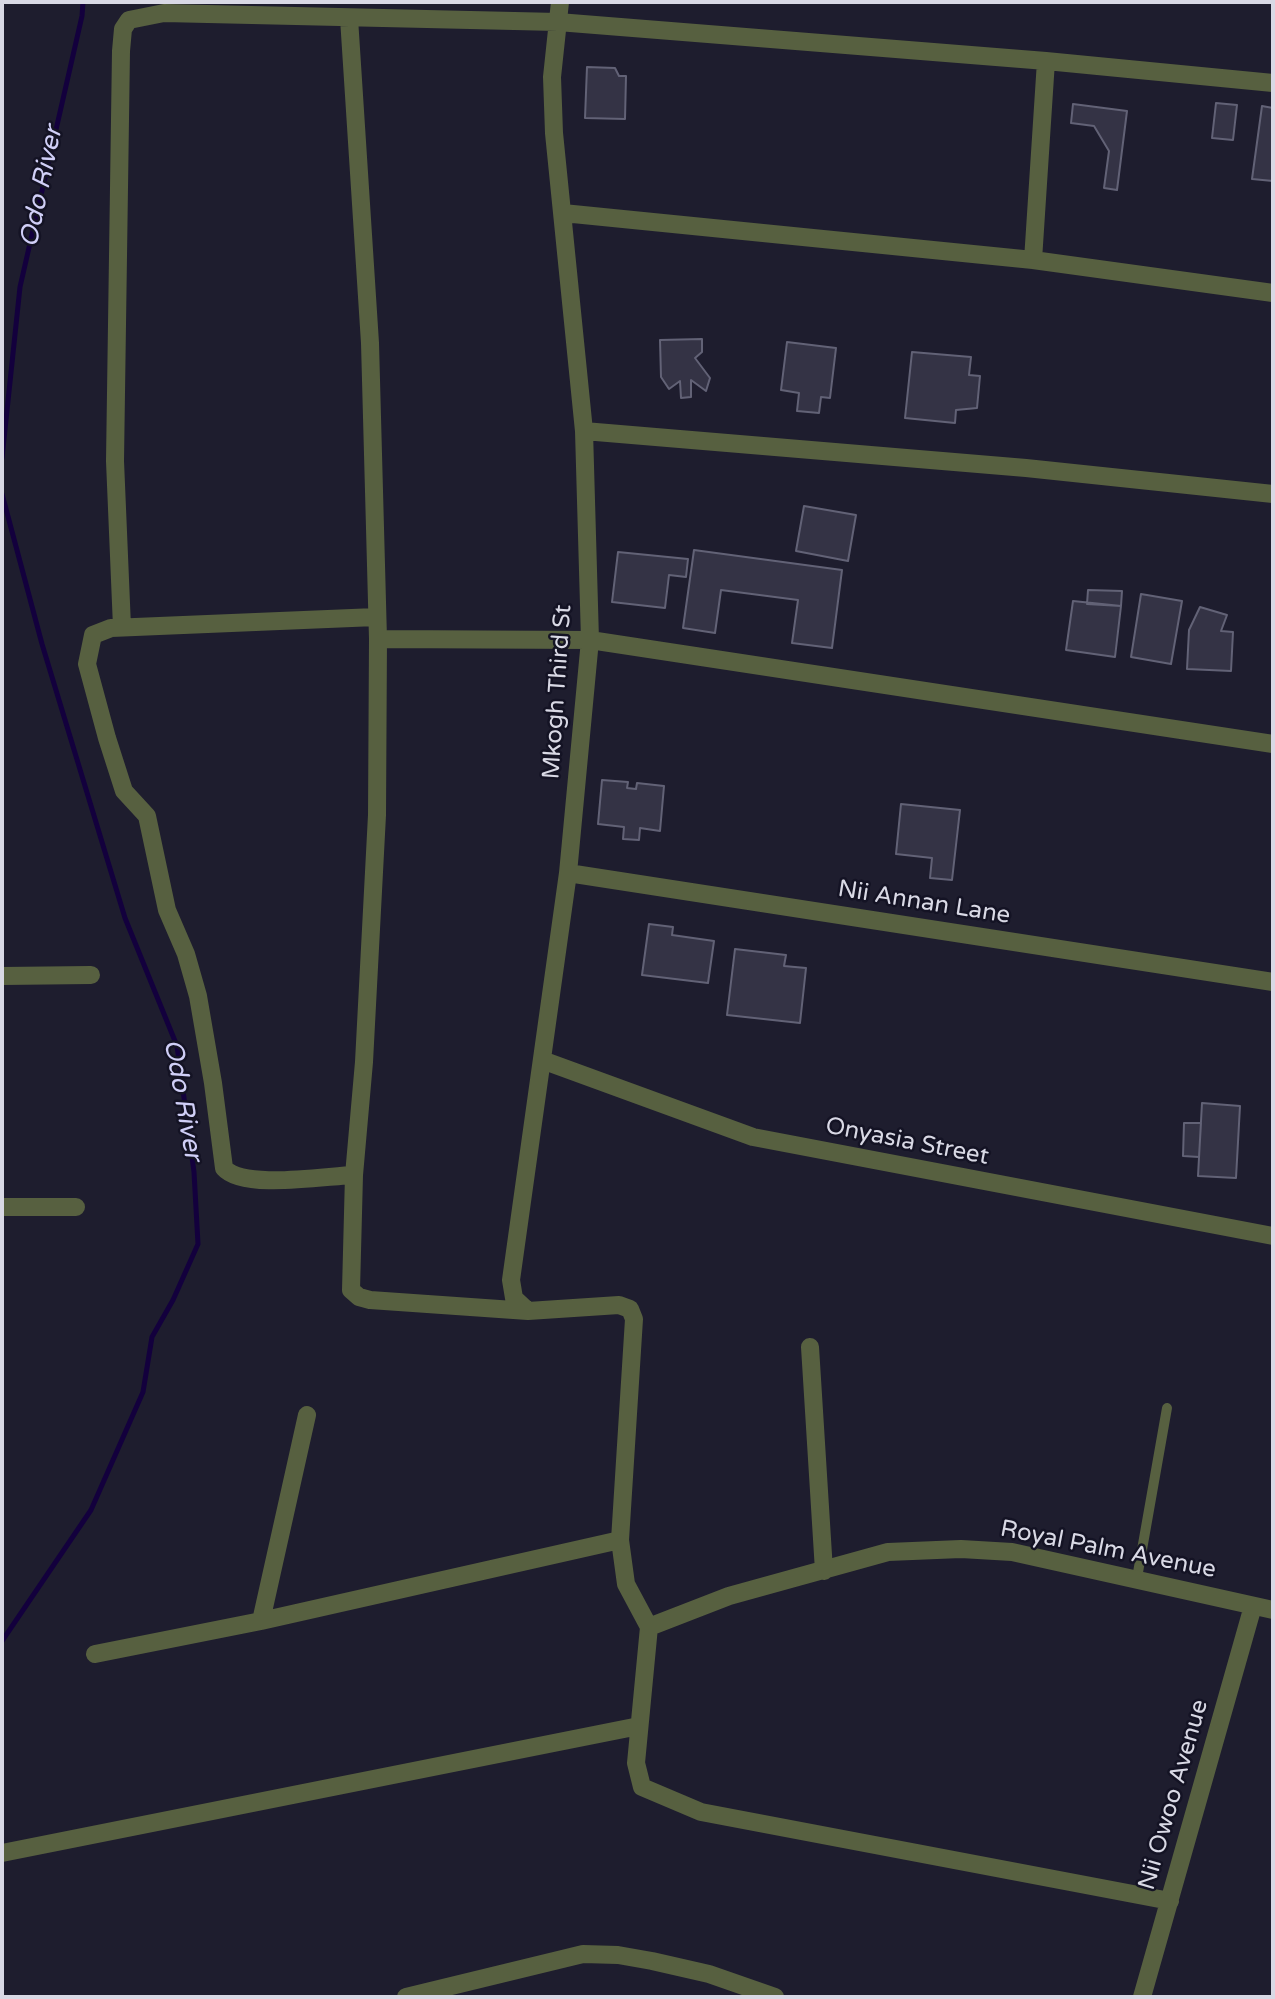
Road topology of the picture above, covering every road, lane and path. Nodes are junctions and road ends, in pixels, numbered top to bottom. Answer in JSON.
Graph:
{"nodes":[{"id":1,"x":560,"y":2,"type":"edge"},
{"id":2,"x":349,"y":18,"type":"junction"},
{"id":3,"x":558,"y":22,"type":"junction"},
{"id":4,"x":1046,"y":61,"type":"junction"},
{"id":5,"x":1273,"y":83,"type":"edge"},
{"id":6,"x":563,"y":213,"type":"junction"},
{"id":7,"x":1033,"y":260,"type":"junction"},
{"id":8,"x":1273,"y":293,"type":"edge"},
{"id":9,"x":584,"y":431,"type":"junction"},
{"id":10,"x":1273,"y":494,"type":"edge"},
{"id":11,"x":376,"y":617,"type":"junction"},
{"id":12,"x":122,"y":627,"type":"junction"},
{"id":13,"x":378,"y":639,"type":"junction"},
{"id":14,"x":590,"y":640,"type":"junction"},
{"id":15,"x":1273,"y":744,"type":"edge"},
{"id":16,"x":568,"y":873,"type":"junction"},
{"id":17,"x":91,"y":975,"type":"dead end"},
{"id":18,"x":2,"y":976,"type":"edge"},
{"id":19,"x":1273,"y":982,"type":"edge"},
{"id":20,"x":542,"y":1060,"type":"junction"},
{"id":21,"x":354,"y":1175,"type":"junction"},
{"id":22,"x":2,"y":1207,"type":"edge"},
{"id":23,"x":76,"y":1207,"type":"dead end"},
{"id":24,"x":1273,"y":1236,"type":"edge"},
{"id":25,"x":528,"y":1311,"type":"junction"},
{"id":26,"x":810,"y":1347,"type":"dead end"},
{"id":27,"x":1167,"y":1408,"type":"dead end"},
{"id":28,"x":307,"y":1415,"type":"dead end"},
{"id":29,"x":620,"y":1540,"type":"junction"},
{"id":30,"x":824,"y":1571,"type":"junction"},
{"id":31,"x":1138,"y":1578,"type":"junction"},
{"id":32,"x":1253,"y":1606,"type":"junction"},
{"id":33,"x":1273,"y":1610,"type":"edge"},
{"id":34,"x":261,"y":1621,"type":"junction"},
{"id":35,"x":649,"y":1627,"type":"junction"},
{"id":36,"x":95,"y":1654,"type":"dead end"},
{"id":37,"x":639,"y":1726,"type":"junction"},
{"id":38,"x":2,"y":1853,"type":"edge"},
{"id":39,"x":1170,"y":1901,"type":"junction"},
{"id":40,"x":406,"y":1997,"type":"edge"},
{"id":41,"x":775,"y":1997,"type":"edge"},
{"id":42,"x":1143,"y":1997,"type":"edge"}],
"edges":[{"from":1,"to":3,"type":"street","name":"Mkogh Third St"},
{"from":2,"to":3,"type":"street"},
{"from":2,"to":11,"type":"street"},
{"from":2,"to":12,"type":"street"},
{"from":3,"to":4,"type":"street"},
{"from":3,"to":6,"type":"street","name":"Mkogh Third St"},
{"from":4,"to":5,"type":"street"},
{"from":4,"to":7,"type":"street"},
{"from":6,"to":7,"type":"street"},
{"from":6,"to":9,"type":"street","name":"Mkogh Third St"},
{"from":7,"to":8,"type":"street"},
{"from":9,"to":10,"type":"street"},
{"from":9,"to":14,"type":"street","name":"Mkogh Third St"},
{"from":11,"to":12,"type":"street"},
{"from":11,"to":13,"type":"street"},
{"from":12,"to":21,"type":"street"},
{"from":13,"to":14,"type":"street"},
{"from":13,"to":21,"type":"street"},
{"from":14,"to":15,"type":"street"},
{"from":14,"to":16,"type":"street","name":"Mkogh Third St"},
{"from":16,"to":19,"type":"street","name":"Nii Annan Lane"},
{"from":16,"to":20,"type":"street","name":"Mkogh Third St"},
{"from":17,"to":18,"type":"street"},
{"from":20,"to":24,"type":"street","name":"Onyasia Street"},
{"from":20,"to":25,"type":"street","name":"Mkogh Third St"},
{"from":21,"to":25,"type":"street"},
{"from":22,"to":23,"type":"street"},
{"from":25,"to":29,"type":"street"},
{"from":26,"to":30,"type":"street"},
{"from":27,"to":31,"type":"lane"},
{"from":28,"to":34,"type":"street"},
{"from":29,"to":34,"type":"street"},
{"from":29,"to":35,"type":"street"},
{"from":30,"to":31,"type":"street","name":"Royal Palm Avenue"},
{"from":30,"to":35,"type":"street","name":"Royal Palm Avenue"},
{"from":31,"to":32,"type":"street","name":"Royal Palm Avenue"},
{"from":32,"to":33,"type":"street","name":"Royal Palm Avenue"},
{"from":32,"to":39,"type":"street","name":"Nii Owoo Avenue"},
{"from":34,"to":36,"type":"street"},
{"from":35,"to":37,"type":"street"},
{"from":37,"to":38,"type":"street"},
{"from":37,"to":39,"type":"street"},
{"from":39,"to":42,"type":"street","name":"Nii Owoo Avenue"},
{"from":40,"to":41,"type":"street"}]}
